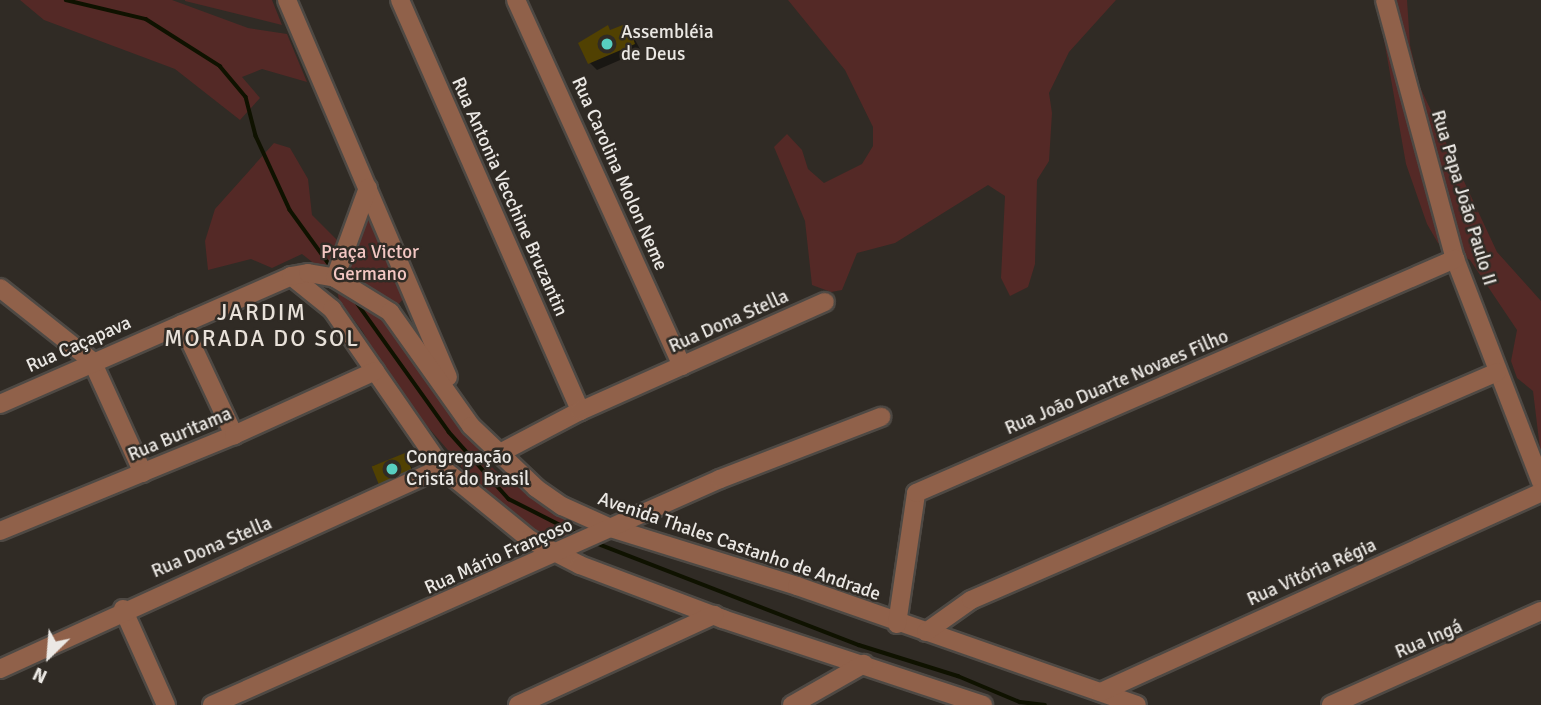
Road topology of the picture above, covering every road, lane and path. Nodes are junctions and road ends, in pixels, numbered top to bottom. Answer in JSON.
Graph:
{"nodes":[{"id":1,"x":288,"y":0,"type":"edge"},
{"id":2,"x":400,"y":0,"type":"edge"},
{"id":3,"x":516,"y":0,"type":"edge"},
{"id":4,"x":1385,"y":0,"type":"edge"},
{"id":5,"x":368,"y":188,"type":"junction"},
{"id":6,"x":1455,"y":259,"type":"junction"},
{"id":7,"x":291,"y":276,"type":"junction"},
{"id":8,"x":335,"y":278,"type":"junction"},
{"id":9,"x":0,"y":288,"type":"edge"},
{"id":10,"x":825,"y":302,"type":"dead end"},
{"id":11,"x":182,"y":324,"type":"junction"},
{"id":12,"x":92,"y":361,"type":"junction"},
{"id":13,"x":682,"y":366,"type":"junction"},
{"id":14,"x":374,"y":371,"type":"junction"},
{"id":15,"x":1497,"y":372,"type":"junction"},
{"id":16,"x":0,"y":404,"type":"edge"},
{"id":17,"x":580,"y":411,"type":"junction"},
{"id":18,"x":881,"y":416,"type":"dead end"},
{"id":19,"x":471,"y":426,"type":"junction"},
{"id":20,"x":234,"y":435,"type":"junction"},
{"id":21,"x":498,"y":454,"type":"junction"},
{"id":22,"x":442,"y":468,"type":"junction"},
{"id":23,"x":144,"y":473,"type":"junction"},
{"id":24,"x":1541,"y":482,"type":"edge"},
{"id":25,"x":1541,"y":492,"type":"edge"},
{"id":26,"x":611,"y":528,"type":"junction"},
{"id":27,"x":0,"y":531,"type":"edge"},
{"id":28,"x":556,"y":555,"type":"junction"},
{"id":29,"x":123,"y":609,"type":"junction"},
{"id":30,"x":1541,"y":611,"type":"edge"},
{"id":31,"x":714,"y":615,"type":"junction"},
{"id":32,"x":897,"y":624,"type":"junction"},
{"id":33,"x":926,"y":632,"type":"junction"},
{"id":34,"x":864,"y":664,"type":"junction"},
{"id":35,"x":0,"y":669,"type":"edge"},
{"id":36,"x":1101,"y":692,"type":"junction"},
{"id":37,"x":166,"y":705,"type":"edge"},
{"id":38,"x":212,"y":705,"type":"edge"},
{"id":39,"x":517,"y":705,"type":"edge"},
{"id":40,"x":792,"y":705,"type":"edge"},
{"id":41,"x":983,"y":705,"type":"edge"},
{"id":42,"x":1137,"y":705,"type":"edge"},
{"id":43,"x":1331,"y":705,"type":"edge"}],
"edges":[{"from":1,"to":5,"type":"street"},
{"from":2,"to":17,"type":"street","name":"Rua Antonia Vecchine Bruzantin"},
{"from":3,"to":13,"type":"street","name":"Rua Carolina Molon Neme"},
{"from":4,"to":6,"type":"street","name":"Rua Papa João Paulo II"},
{"from":5,"to":8,"type":"street"},
{"from":5,"to":19,"type":"street"},
{"from":6,"to":15,"type":"street","name":"Rua Papa João Paulo II"},
{"from":6,"to":32,"type":"street","name":"Rua João Duarte Novaes Filho"},
{"from":7,"to":8,"type":"street","name":"Avenida Thales Castanho de Andrade"},
{"from":7,"to":11,"type":"street","name":"Rua Caçapava"},
{"from":7,"to":14,"type":"street"},
{"from":8,"to":19,"type":"street","name":"Avenida Thales Castanho de Andrade"},
{"from":9,"to":12,"type":"street"},
{"from":10,"to":13,"type":"street","name":"Rua Dona Stella"},
{"from":11,"to":12,"type":"street","name":"Rua Caçapava"},
{"from":11,"to":20,"type":"street"},
{"from":12,"to":16,"type":"street","name":"Rua Caçapava"},
{"from":12,"to":23,"type":"street"},
{"from":13,"to":17,"type":"street","name":"Rua Dona Stella"},
{"from":14,"to":20,"type":"street","name":"Rua Buritama"},
{"from":14,"to":22,"type":"street"},
{"from":15,"to":24,"type":"street","name":"Rua Papa João Paulo II"},
{"from":15,"to":33,"type":"street"},
{"from":17,"to":21,"type":"street","name":"Rua Dona Stella"},
{"from":18,"to":26,"type":"street","name":"Rua Mário Françoso"},
{"from":19,"to":21,"type":"street","name":"Avenida Thales Castanho de Andrade"},
{"from":20,"to":23,"type":"street","name":"Rua Buritama"},
{"from":21,"to":26,"type":"street","name":"Avenida Thales Castanho de Andrade"},
{"from":22,"to":28,"type":"street"},
{"from":22,"to":29,"type":"street","name":"Rua Dona Stella"},
{"from":23,"to":27,"type":"street","name":"Rua Buritama"},
{"from":25,"to":36,"type":"street","name":"Rua Vitória Régia"},
{"from":26,"to":28,"type":"street","name":"Rua Mário Françoso"},
{"from":26,"to":32,"type":"street","name":"Avenida Thales Castanho de Andrade"},
{"from":28,"to":31,"type":"street"},
{"from":28,"to":38,"type":"street","name":"Rua Mário Françoso"},
{"from":29,"to":35,"type":"street","name":"Rua Dona Stella"},
{"from":29,"to":37,"type":"street"},
{"from":30,"to":43,"type":"street","name":"Rua Ingá"},
{"from":31,"to":34,"type":"street"},
{"from":31,"to":39,"type":"street"},
{"from":32,"to":33,"type":"street","name":"Avenida Thales Castanho de Andrade"},
{"from":33,"to":36,"type":"street","name":"Avenida Thales Castanho de Andrade"},
{"from":34,"to":40,"type":"street"},
{"from":34,"to":41,"type":"street"},
{"from":36,"to":42,"type":"street","name":"Avenida Thales Castanho de Andrade"}]}
